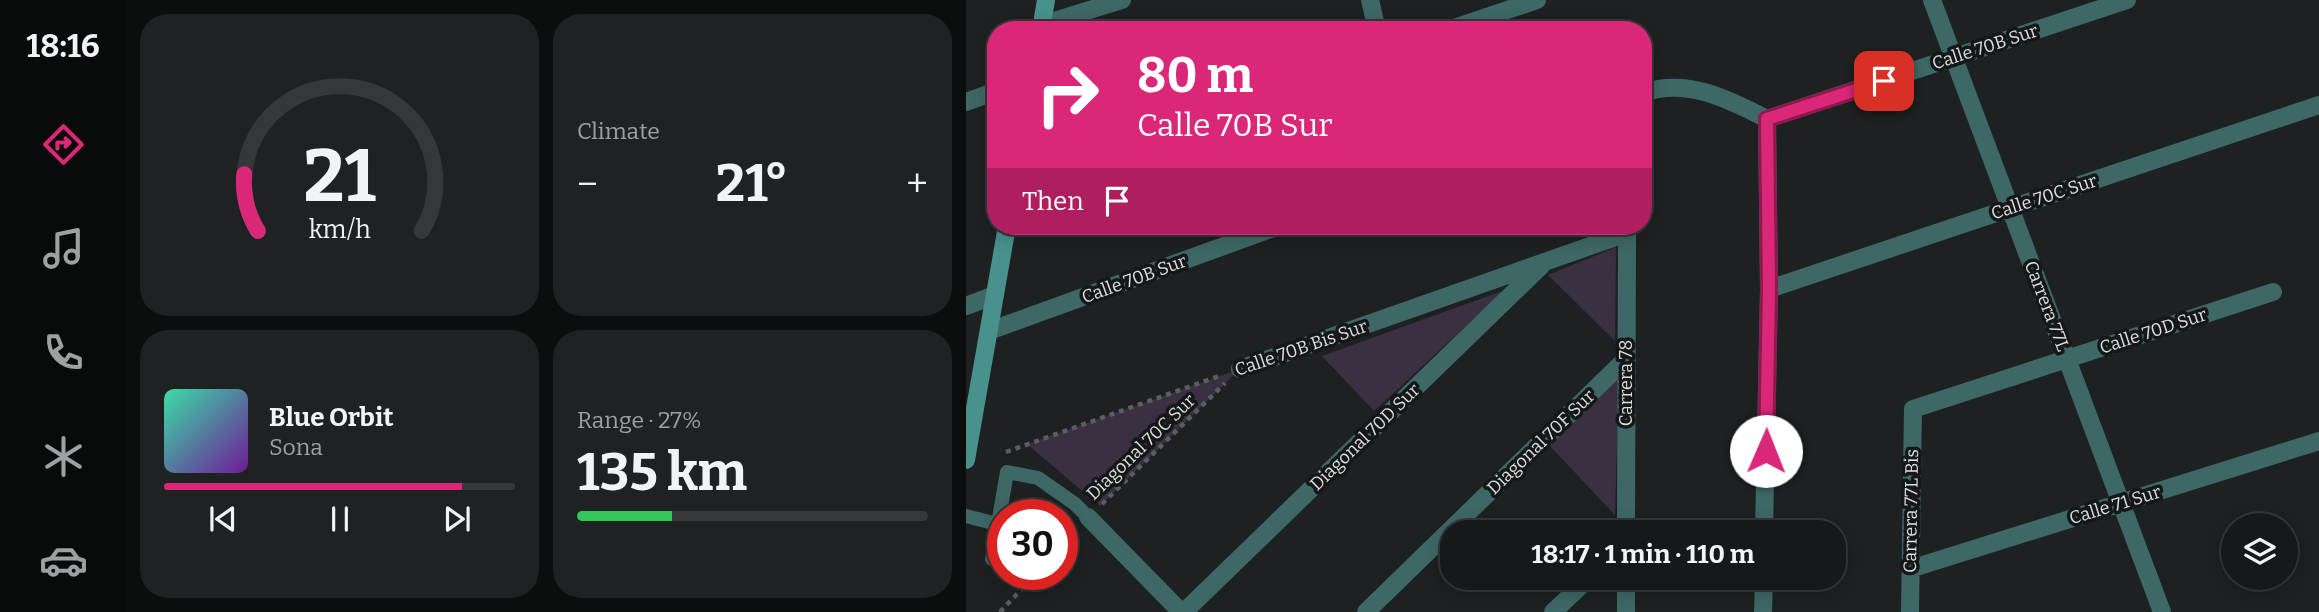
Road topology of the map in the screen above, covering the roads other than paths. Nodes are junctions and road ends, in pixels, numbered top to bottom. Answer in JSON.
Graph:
{"nodes":[{"id":1,"x":1046,"y":0,"type":"edge"},
{"id":2,"x":1122,"y":0,"type":"edge"},
{"id":3,"x":1370,"y":0,"type":"edge"},
{"id":4,"x":1537,"y":0,"type":"edge"},
{"id":5,"x":1932,"y":0,"type":"edge"},
{"id":6,"x":2127,"y":0,"type":"edge"},
{"id":7,"x":1042,"y":21,"type":"edge"},
{"id":8,"x":1059,"y":21,"type":"edge"},
{"id":9,"x":1375,"y":21,"type":"edge"},
{"id":10,"x":1475,"y":21,"type":"edge"},
{"id":11,"x":1954,"y":58,"type":"junction"},
{"id":12,"x":1652,"y":92,"type":"edge"},
{"id":13,"x":987,"y":94,"type":"edge"},
{"id":14,"x":966,"y":102,"type":"edge"},
{"id":15,"x":2319,"y":105,"type":"edge"},
{"id":16,"x":1767,"y":119,"type":"junction"},
{"id":17,"x":2010,"y":208,"type":"junction"},
{"id":18,"x":1005,"y":235,"type":"edge"},
{"id":19,"x":1254,"y":235,"type":"edge"},
{"id":20,"x":1621,"y":235,"type":"edge"},
{"id":21,"x":1627,"y":235,"type":"edge"},
{"id":22,"x":1545,"y":261,"type":"junction"},
{"id":23,"x":1769,"y":289,"type":"junction"},
{"id":24,"x":2273,"y":292,"type":"dead end"},
{"id":25,"x":995,"y":295,"type":"junction"},
{"id":26,"x":966,"y":306,"type":"edge"},
{"id":27,"x":989,"y":331,"type":"junction"},
{"id":28,"x":1626,"y":359,"type":"junction"},
{"id":29,"x":2067,"y":359,"type":"junction"},
{"id":30,"x":1240,"y":369,"type":"road end"},
{"id":31,"x":1913,"y":409,"type":"joint"},
{"id":32,"x":2319,"y":441,"type":"edge"},
{"id":33,"x":966,"y":460,"type":"edge"},
{"id":34,"x":1002,"y":499,"type":"edge"},
{"id":35,"x":1068,"y":499,"type":"edge"},
{"id":36,"x":2121,"y":503,"type":"junction"},
{"id":37,"x":1078,"y":507,"type":"edge"},
{"id":38,"x":966,"y":516,"type":"edge"},
{"id":39,"x":1088,"y":517,"type":"joint"},
{"id":40,"x":1626,"y":520,"type":"edge"},
{"id":41,"x":1764,"y":520,"type":"edge"},
{"id":42,"x":987,"y":521,"type":"edge"},
{"id":43,"x":1910,"y":569,"type":"junction"},
{"id":44,"x":1576,"y":590,"type":"edge"},
{"id":45,"x":1626,"y":590,"type":"edge"},
{"id":46,"x":1763,"y":590,"type":"edge"},
{"id":47,"x":1183,"y":612,"type":"edge"},
{"id":48,"x":1366,"y":612,"type":"edge"},
{"id":49,"x":1553,"y":612,"type":"edge"},
{"id":50,"x":1626,"y":612,"type":"edge"},
{"id":51,"x":1763,"y":612,"type":"edge"},
{"id":52,"x":1910,"y":612,"type":"edge"},
{"id":53,"x":2162,"y":612,"type":"edge"}],
"edges":[{"from":1,"to":7,"type":"main road"},
{"from":2,"to":8,"type":"street"},
{"from":3,"to":9,"type":"street"},
{"from":4,"to":10,"type":"street"},
{"from":5,"to":11,"type":"street","name":"Carrera 77L"},
{"from":6,"to":11,"type":"street","name":"Calle 70B Sur"},
{"from":11,"to":16,"type":"street","name":"Calle 70B Sur"},
{"from":11,"to":17,"type":"street","name":"Carrera 77L"},
{"from":12,"to":16,"type":"street"},
{"from":13,"to":14,"type":"street"},
{"from":15,"to":17,"type":"street","name":"Calle 70C Sur"},
{"from":16,"to":23,"type":"street"},
{"from":17,"to":23,"type":"street","name":"Calle 70C Sur"},
{"from":17,"to":29,"type":"street","name":"Carrera 77L"},
{"from":18,"to":25,"type":"main road"},
{"from":19,"to":27,"type":"street","name":"Calle 70B Sur"},
{"from":20,"to":22,"type":"street","name":"Calle 70B Bis Sur"},
{"from":21,"to":28,"type":"street","name":"Carrera 78"},
{"from":22,"to":30,"type":"street","name":"Calle 70B Bis Sur"},
{"from":22,"to":47,"type":"street","name":"Diagonal 70D Sur"},
{"from":23,"to":41,"type":"street"},
{"from":24,"to":29,"type":"street","name":"Calle 70D Sur"},
{"from":25,"to":26,"type":"street"},
{"from":25,"to":27,"type":"main road"},
{"from":27,"to":33,"type":"main road"},
{"from":28,"to":40,"type":"street","name":"Carrera 78"},
{"from":28,"to":48,"type":"street","name":"Diagonal 70F Sur"},
{"from":29,"to":31,"type":"street","name":"Calle 70D Sur"},
{"from":29,"to":36,"type":"street","name":"Carrera 77L"},
{"from":31,"to":43,"type":"street","name":"Carrera 77L Bis"},
{"from":32,"to":36,"type":"street","name":"Calle 71 Sur"},
{"from":34,"to":35,"type":"lane"},
{"from":36,"to":43,"type":"street","name":"Calle 71 Sur"},
{"from":36,"to":53,"type":"street","name":"Carrera 77L"},
{"from":37,"to":39,"type":"lane"},
{"from":38,"to":42,"type":"lane"},
{"from":39,"to":47,"type":"street"},
{"from":43,"to":52,"type":"street","name":"Carrera 77L Bis"},
{"from":44,"to":49,"type":"street"},
{"from":45,"to":50,"type":"street"},
{"from":46,"to":51,"type":"street"}]}
